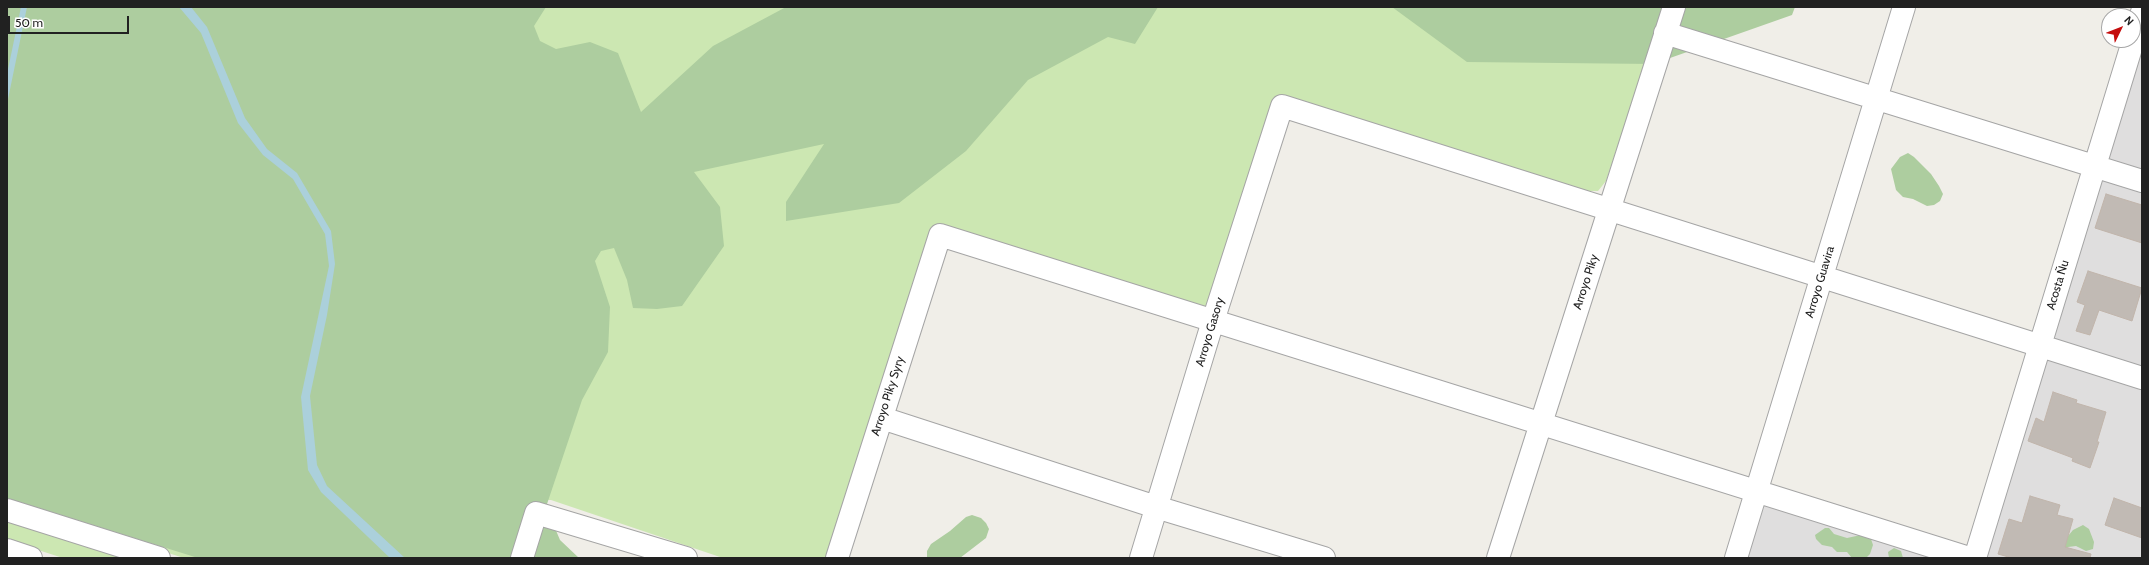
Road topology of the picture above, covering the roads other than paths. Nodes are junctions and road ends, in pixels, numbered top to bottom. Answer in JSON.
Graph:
{"nodes":[{"id":1,"x":1674,"y":7,"type":"edge"},
{"id":2,"x":1904,"y":7,"type":"edge"},
{"id":3,"x":2142,"y":12,"type":"edge"},
{"id":4,"x":1665,"y":34,"type":"junction"},
{"id":5,"x":1876,"y":99,"type":"junction"},
{"id":6,"x":2094,"y":167,"type":"junction"},
{"id":7,"x":2142,"y":181,"type":"edge"},
{"id":8,"x":1609,"y":209,"type":"junction"},
{"id":9,"x":1822,"y":276,"type":"junction"},
{"id":10,"x":1213,"y":320,"type":"junction"},
{"id":11,"x":2040,"y":345,"type":"junction"},
{"id":12,"x":2142,"y":378,"type":"edge"},
{"id":13,"x":882,"y":418,"type":"junction"},
{"id":14,"x":1541,"y":423,"type":"junction"},
{"id":15,"x":1756,"y":491,"type":"junction"},
{"id":16,"x":1156,"y":507,"type":"junction"},
{"id":17,"x":7,"y":510,"type":"edge"},
{"id":18,"x":7,"y":550,"type":"edge"},
{"id":19,"x":31,"y":558,"type":"edge"},
{"id":20,"x":159,"y":558,"type":"edge"},
{"id":21,"x":522,"y":558,"type":"edge"},
{"id":22,"x":686,"y":558,"type":"edge"},
{"id":23,"x":837,"y":558,"type":"edge"},
{"id":24,"x":1141,"y":558,"type":"edge"},
{"id":25,"x":1324,"y":558,"type":"edge"},
{"id":26,"x":1498,"y":558,"type":"edge"},
{"id":27,"x":1736,"y":558,"type":"edge"},
{"id":28,"x":1969,"y":558,"type":"edge"},
{"id":29,"x":1975,"y":558,"type":"edge"}],
"edges":[{"from":1,"to":4,"type":"street","name":"Arroyo Piky"},
{"from":2,"to":5,"type":"street","name":"Arroyo Guavira"},
{"from":3,"to":6,"type":"street","name":"Acosta Ñu"},
{"from":4,"to":5,"type":"street"},
{"from":4,"to":8,"type":"street","name":"Arroyo Piky"},
{"from":5,"to":6,"type":"street"},
{"from":5,"to":9,"type":"street","name":"Arroyo Guavira"},
{"from":6,"to":7,"type":"street"},
{"from":6,"to":11,"type":"street","name":"Acosta Ñu"},
{"from":8,"to":9,"type":"street"},
{"from":8,"to":10,"type":"street","name":"Arroyo Gasory"},
{"from":8,"to":14,"type":"street","name":"Arroyo Piky"},
{"from":9,"to":11,"type":"street"},
{"from":9,"to":15,"type":"street","name":"Arroyo Guavira"},
{"from":10,"to":13,"type":"street","name":"Arroyo Piky Syry"},
{"from":10,"to":14,"type":"street"},
{"from":10,"to":16,"type":"street","name":"Arroyo Gasory"},
{"from":11,"to":12,"type":"street"},
{"from":11,"to":29,"type":"street","name":"Acosta Ñu"},
{"from":13,"to":16,"type":"street"},
{"from":13,"to":23,"type":"street","name":"Arroyo Piky Syry"},
{"from":14,"to":15,"type":"street"},
{"from":14,"to":26,"type":"street","name":"Arroyo Piky"},
{"from":15,"to":27,"type":"street","name":"Arroyo Guavira"},
{"from":15,"to":28,"type":"street"},
{"from":16,"to":24,"type":"street","name":"Arroyo Gasory"},
{"from":16,"to":25,"type":"street"},
{"from":17,"to":20,"type":"street"},
{"from":18,"to":19,"type":"street"},
{"from":21,"to":22,"type":"street"}]}
